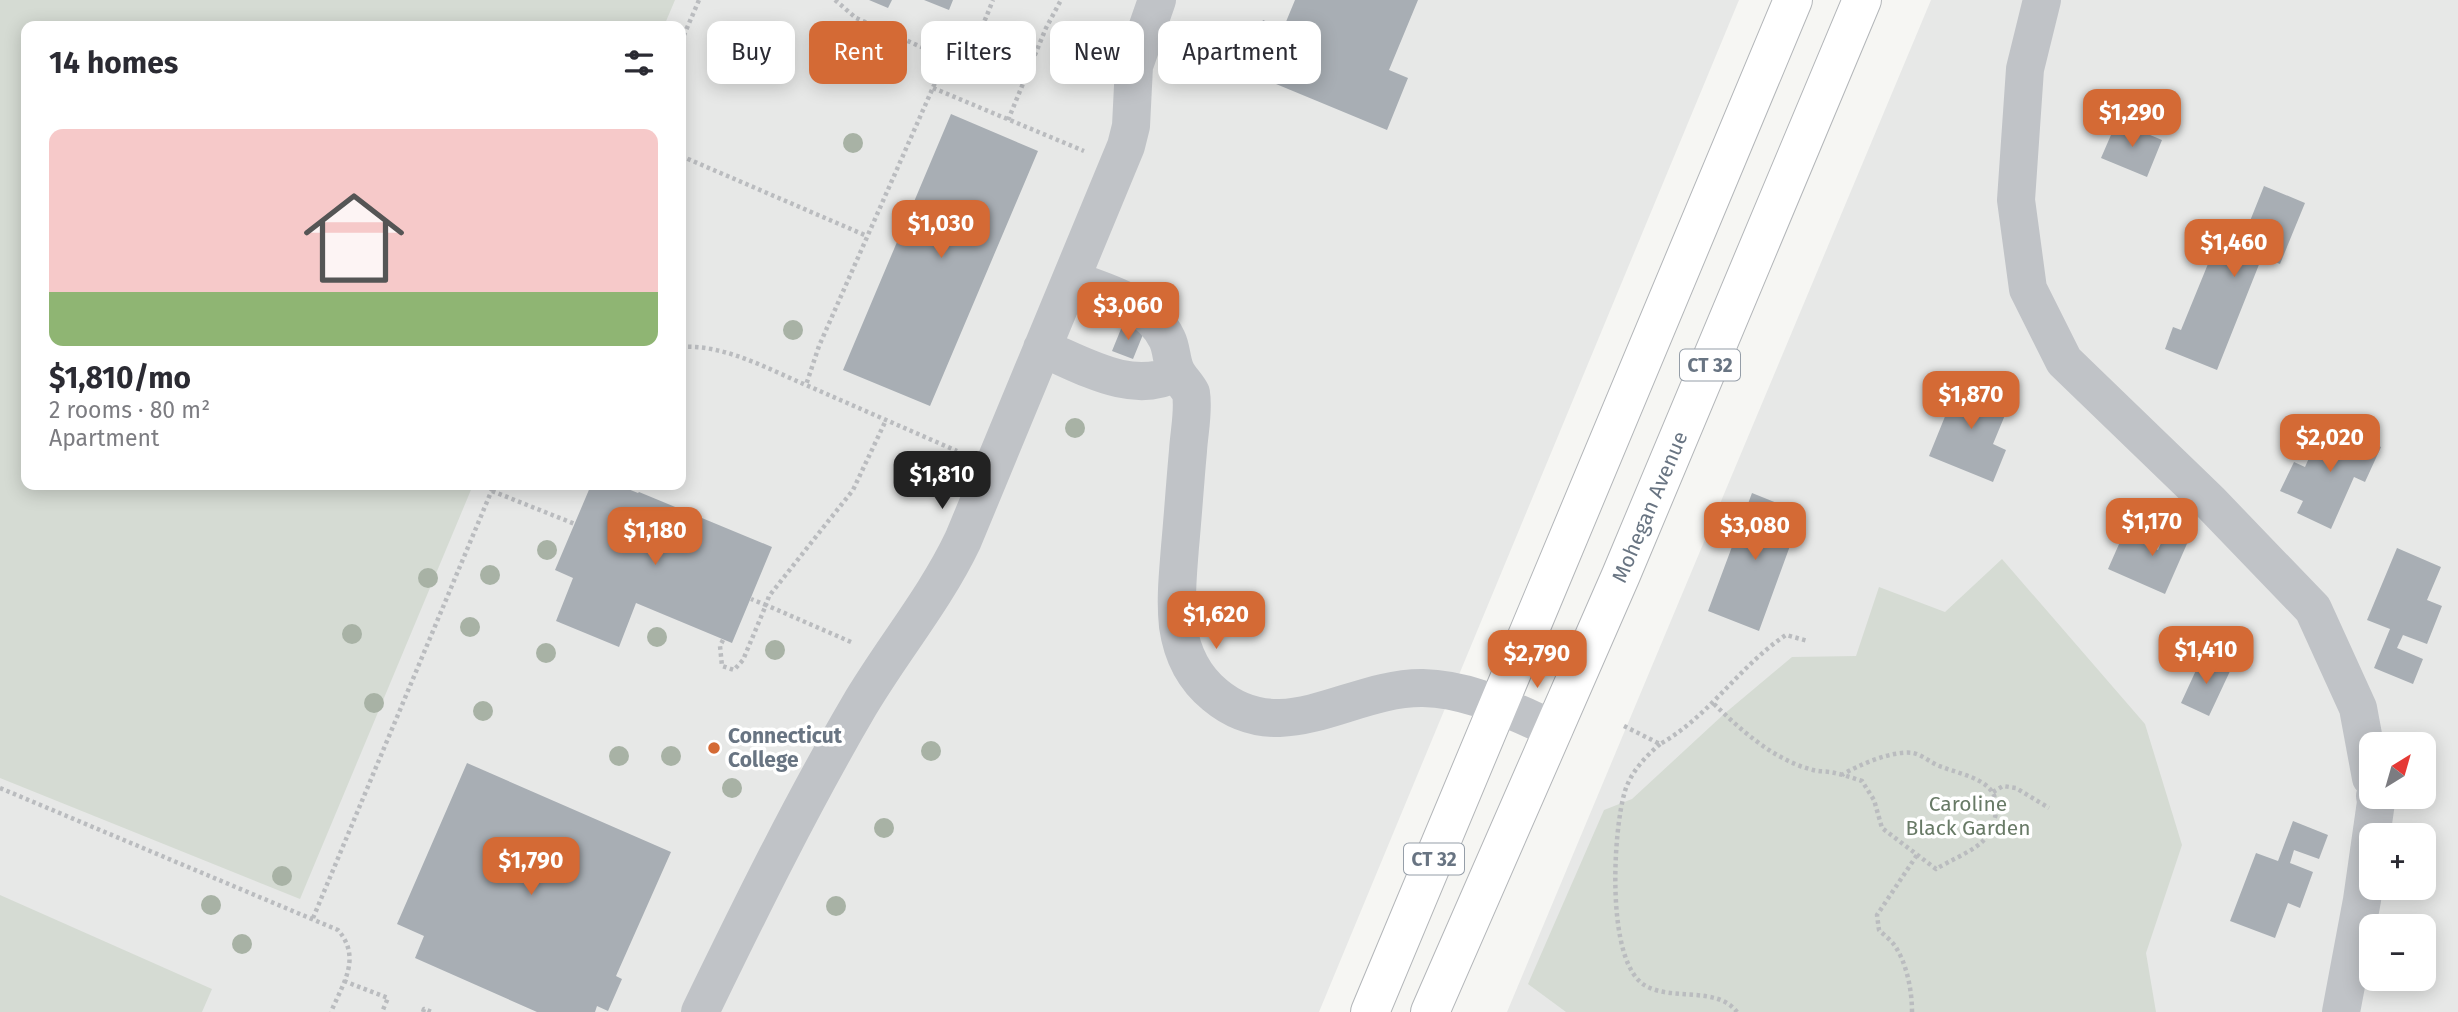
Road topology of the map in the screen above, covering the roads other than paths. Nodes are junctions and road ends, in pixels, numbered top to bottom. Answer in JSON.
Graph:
{"nodes":[{"id":1,"x":1157,"y":0,"type":"edge"},
{"id":2,"x":1793,"y":0,"type":"edge"},
{"id":3,"x":1862,"y":0,"type":"edge"},
{"id":4,"x":2042,"y":0,"type":"edge"},
{"id":5,"x":1071,"y":279,"type":"junction"},
{"id":6,"x":1042,"y":348,"type":"junction"},
{"id":7,"x":1176,"y":373,"type":"junction"},
{"id":8,"x":1498,"y":706,"type":"junction"},
{"id":9,"x":1554,"y":729,"type":"junction"},
{"id":10,"x":2362,"y":732,"type":"edge"},
{"id":11,"x":2375,"y":809,"type":"edge"},
{"id":12,"x":700,"y":1012,"type":"edge"},
{"id":13,"x":1370,"y":1012,"type":"edge"},
{"id":14,"x":1430,"y":1012,"type":"edge"},
{"id":15,"x":2341,"y":1012,"type":"edge"}],
"edges":[{"from":1,"to":5,"type":"street"},
{"from":2,"to":8,"type":"highway","number":"CT 32"},
{"from":3,"to":9,"type":"highway","name":"Mohegan Avenue","number":"CT 32"},
{"from":4,"to":10,"type":"street"},
{"from":5,"to":6,"type":"street"},
{"from":5,"to":7,"type":"street"},
{"from":6,"to":7,"type":"street"},
{"from":6,"to":12,"type":"street"},
{"from":7,"to":8,"type":"street"},
{"from":8,"to":9,"type":"street"},
{"from":8,"to":13,"type":"highway","number":"CT 32"},
{"from":9,"to":14,"type":"highway","name":"Mohegan Avenue","number":"CT 32"},
{"from":11,"to":15,"type":"street"}]}
